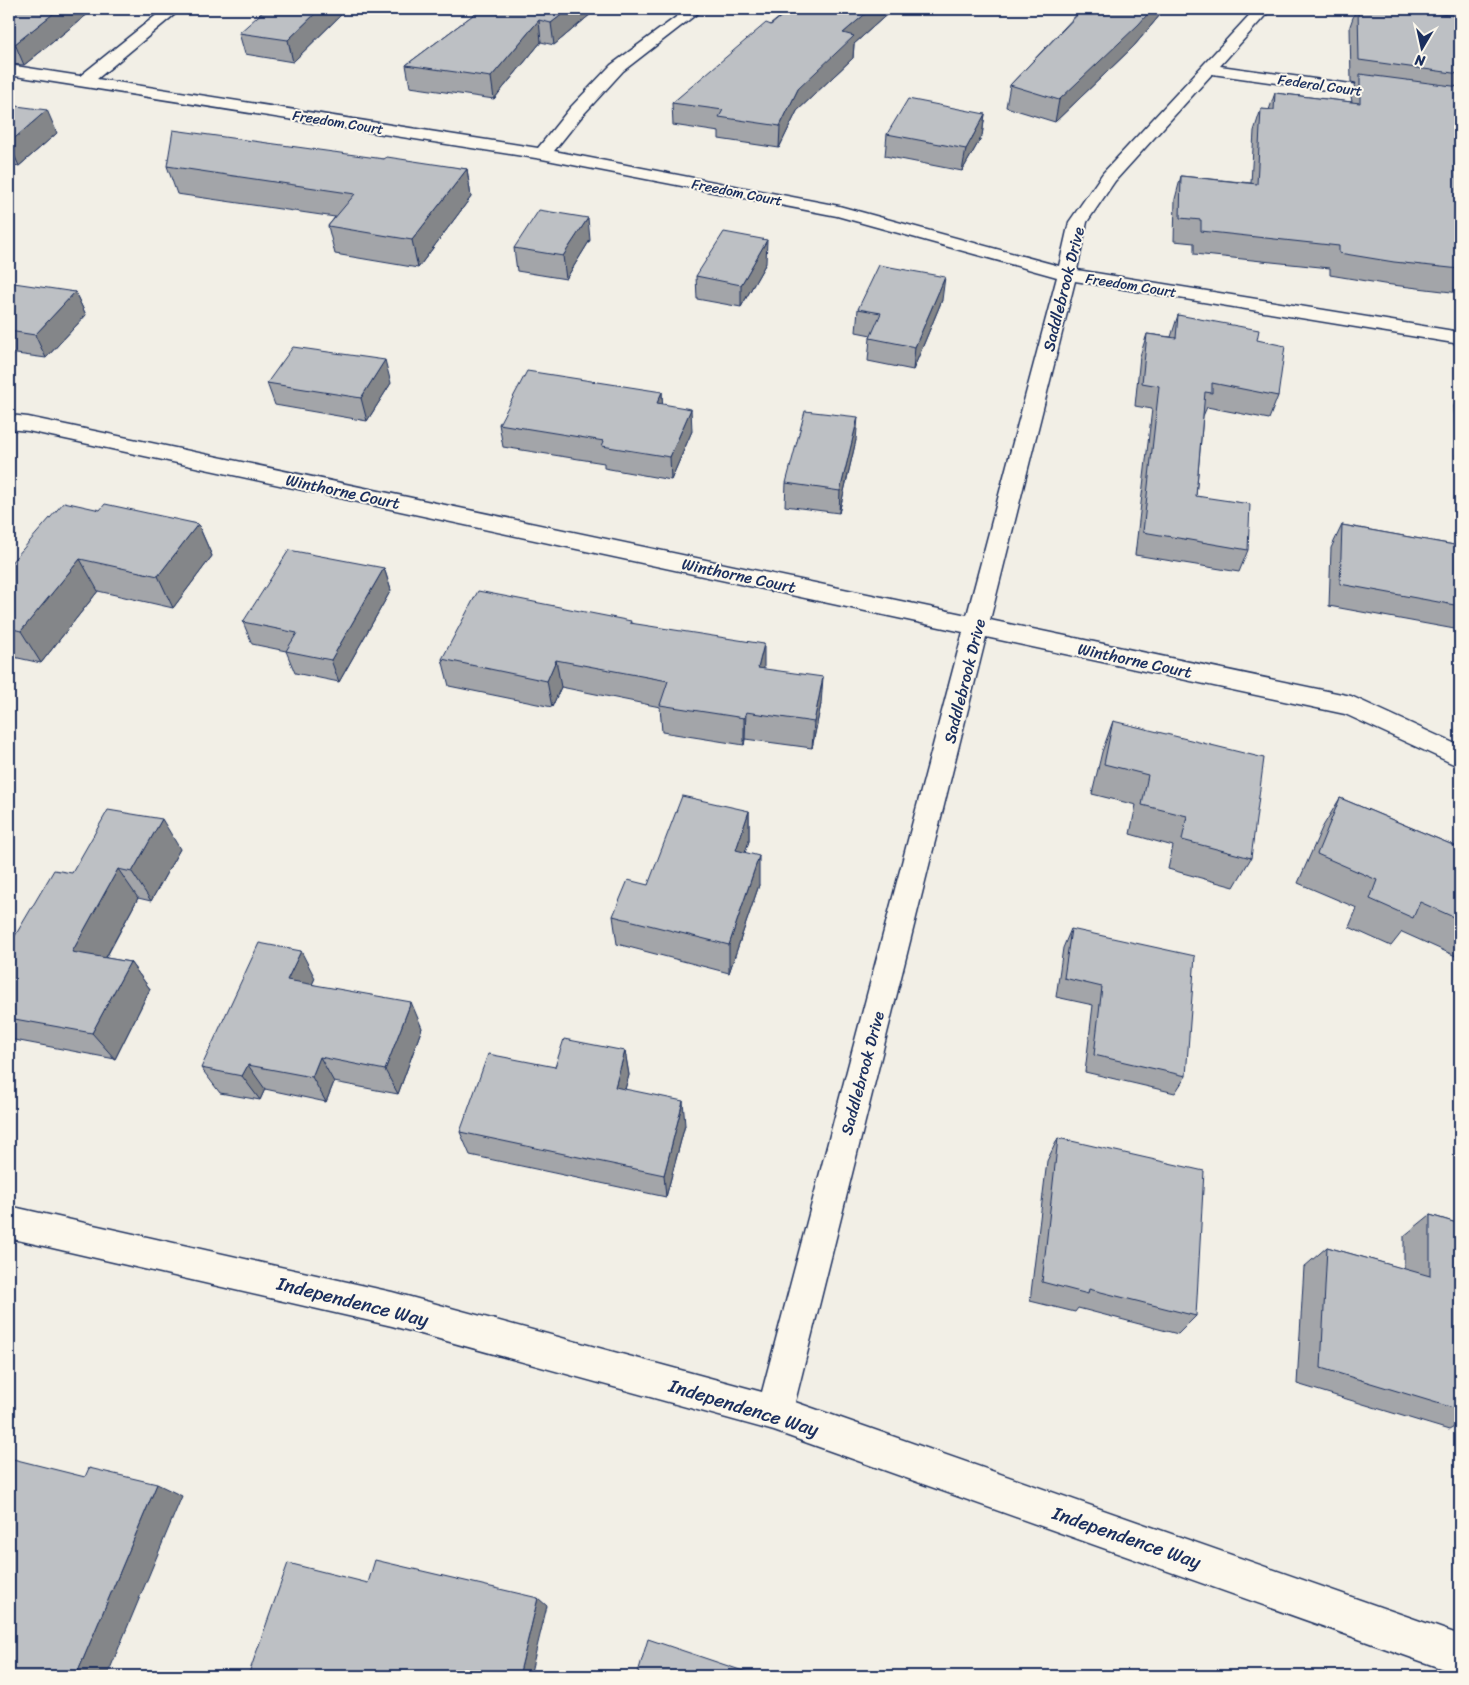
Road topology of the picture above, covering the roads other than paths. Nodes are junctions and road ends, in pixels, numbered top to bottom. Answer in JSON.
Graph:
{"nodes":[{"id":1,"x":173,"y":9,"type":"edge"},
{"id":2,"x":696,"y":9,"type":"edge"},
{"id":3,"x":1263,"y":9,"type":"edge"},
{"id":4,"x":1209,"y":69,"type":"junction"},
{"id":5,"x":9,"y":70,"type":"edge"},
{"id":6,"x":83,"y":82,"type":"junction"},
{"id":7,"x":1460,"y":104,"type":"edge"},
{"id":8,"x":542,"y":154,"type":"junction"},
{"id":9,"x":1067,"y":274,"type":"junction"},
{"id":10,"x":1460,"y":338,"type":"edge"},
{"id":11,"x":9,"y":422,"type":"edge"},
{"id":12,"x":978,"y":626,"type":"junction"},
{"id":13,"x":1460,"y":757,"type":"edge"},
{"id":14,"x":9,"y":1222,"type":"edge"},
{"id":15,"x":774,"y":1413,"type":"junction"},
{"id":16,"x":1460,"y":1654,"type":"edge"}],
"edges":[{"from":1,"to":6,"type":"street"},
{"from":2,"to":8,"type":"street"},
{"from":3,"to":4,"type":"street","name":"Saddlebrook Drive"},
{"from":4,"to":7,"type":"street","name":"Federal Court"},
{"from":4,"to":9,"type":"street","name":"Saddlebrook Drive"},
{"from":5,"to":6,"type":"street","name":"Freedom Court"},
{"from":6,"to":8,"type":"street","name":"Freedom Court"},
{"from":8,"to":9,"type":"street","name":"Freedom Court"},
{"from":9,"to":10,"type":"street","name":"Freedom Court"},
{"from":9,"to":12,"type":"street","name":"Saddlebrook Drive"},
{"from":11,"to":12,"type":"street","name":"Winthorne Court"},
{"from":12,"to":13,"type":"street","name":"Winthorne Court"},
{"from":12,"to":15,"type":"street","name":"Saddlebrook Drive"},
{"from":14,"to":15,"type":"street","name":"Independence Way"},
{"from":15,"to":16,"type":"street","name":"Independence Way"}]}
